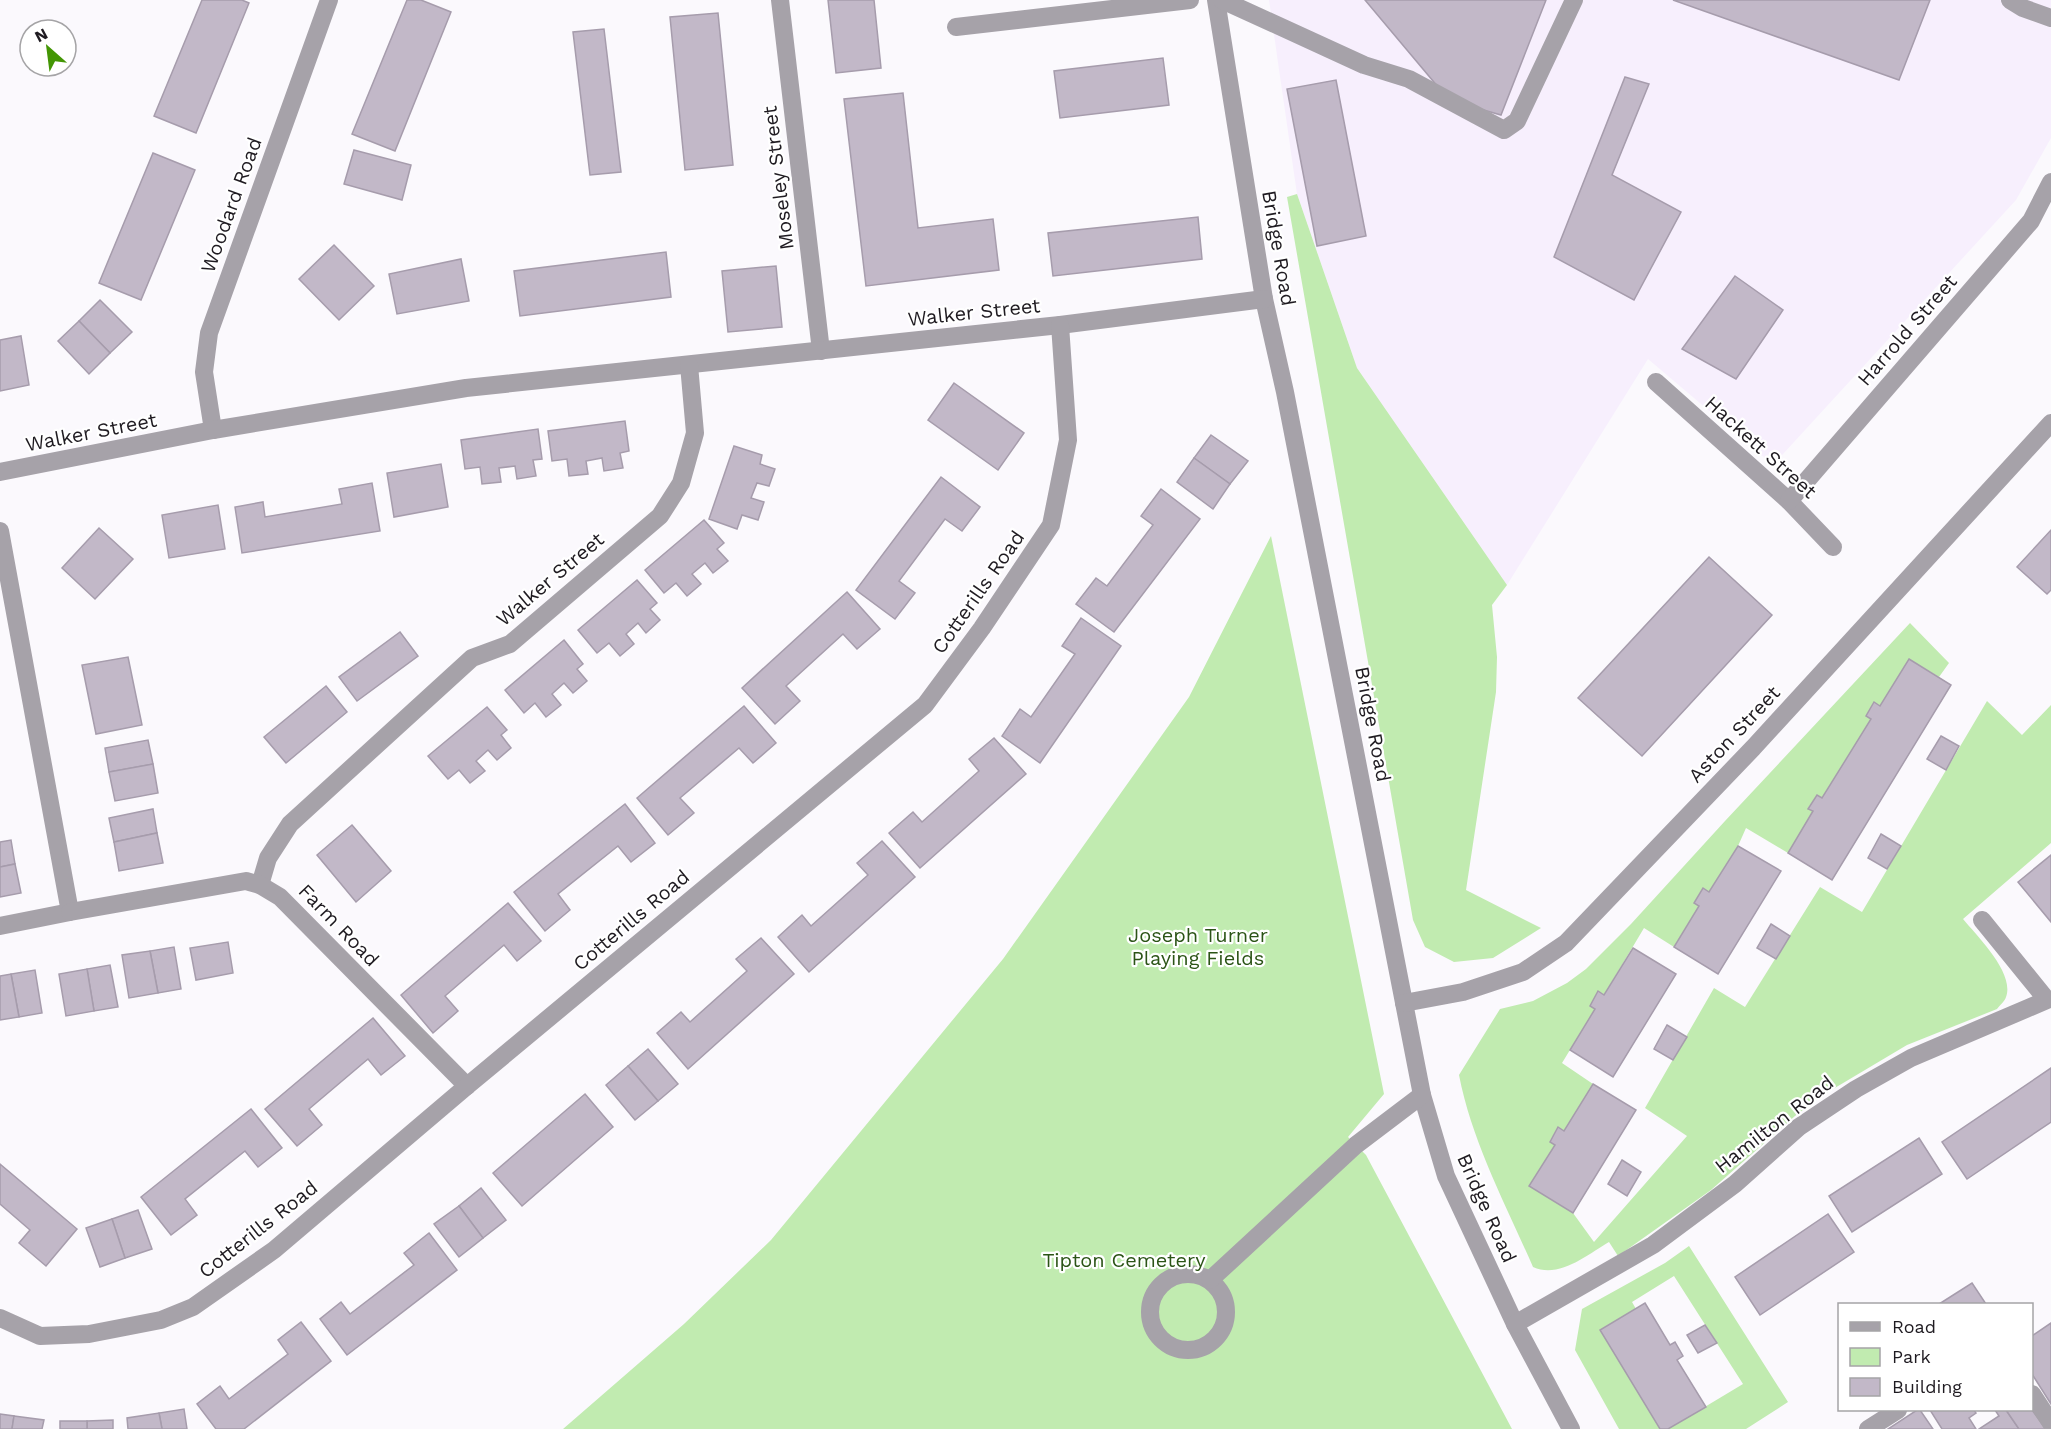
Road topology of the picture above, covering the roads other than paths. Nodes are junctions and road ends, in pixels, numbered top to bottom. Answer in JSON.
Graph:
{"nodes":[{"id":1,"x":329,"y":0,"type":"edge"},
{"id":2,"x":780,"y":0,"type":"edge"},
{"id":3,"x":1190,"y":0,"type":"edge"},
{"id":4,"x":1216,"y":0,"type":"edge"},
{"id":5,"x":1222,"y":0,"type":"edge"},
{"id":6,"x":1574,"y":0,"type":"edge"},
{"id":7,"x":2010,"y":0,"type":"edge"},
{"id":8,"x":2051,"y":18,"type":"edge"},
{"id":9,"x":956,"y":27,"type":"dead end"},
{"id":10,"x":2051,"y":182,"type":"edge"},
{"id":11,"x":1264,"y":299,"type":"junction"},
{"id":12,"x":1060,"y":325,"type":"junction"},
{"id":13,"x":821,"y":351,"type":"junction"},
{"id":14,"x":689,"y":365,"type":"junction"},
{"id":15,"x":1656,"y":382,"type":"dead end"},
{"id":16,"x":2051,"y":423,"type":"edge"},
{"id":17,"x":213,"y":430,"type":"junction"},
{"id":18,"x":0,"y":472,"type":"edge"},
{"id":19,"x":1789,"y":501,"type":"junction"},
{"id":20,"x":0,"y":531,"type":"edge"},
{"id":21,"x":1833,"y":547,"type":"dead end"},
{"id":22,"x":260,"y":885,"type":"junction"},
{"id":23,"x":70,"y":912,"type":"junction"},
{"id":24,"x":1982,"y":920,"type":"dead end"},
{"id":25,"x":0,"y":926,"type":"edge"},
{"id":26,"x":1404,"y":1003,"type":"junction"},
{"id":27,"x":467,"y":1086,"type":"junction"},
{"id":28,"x":1422,"y":1095,"type":"junction"},
{"id":29,"x":1210,"y":1280,"type":"junction"},
{"id":30,"x":0,"y":1318,"type":"edge"},
{"id":31,"x":1515,"y":1324,"type":"junction"},
{"id":32,"x":2033,"y":1397,"type":"edge"},
{"id":33,"x":1896,"y":1411,"type":"edge"},
{"id":34,"x":2051,"y":1423,"type":"edge"},
{"id":35,"x":1571,"y":1429,"type":"edge"},
{"id":36,"x":1868,"y":1429,"type":"edge"}],
"edges":[{"from":1,"to":17,"type":"street","name":"Woodard Road"},
{"from":2,"to":13,"type":"street","name":"Moseley Street"},
{"from":3,"to":9,"type":"street"},
{"from":4,"to":11,"type":"street","name":"Bridge Road"},
{"from":5,"to":6,"type":"street"},
{"from":7,"to":8,"type":"street"},
{"from":10,"to":19,"type":"street","name":"Harrold Street"},
{"from":11,"to":12,"type":"street","name":"Walker Street"},
{"from":11,"to":26,"type":"street","name":"Bridge Road"},
{"from":12,"to":13,"type":"street","name":"Walker Street"},
{"from":12,"to":27,"type":"street","name":"Cotterills Road"},
{"from":13,"to":14,"type":"street","name":"Walker Street"},
{"from":14,"to":17,"type":"street","name":"Walker Street"},
{"from":14,"to":22,"type":"street","name":"Walker Street"},
{"from":15,"to":19,"type":"street","name":"Hackett Street"},
{"from":16,"to":26,"type":"street","name":"Aston Street"},
{"from":17,"to":18,"type":"street","name":"Walker Street"},
{"from":19,"to":21,"type":"street","name":"Hackett Street"},
{"from":20,"to":23,"type":"street"},
{"from":22,"to":23,"type":"street"},
{"from":22,"to":27,"type":"street","name":"Farm Road"},
{"from":23,"to":25,"type":"street"},
{"from":24,"to":31,"type":"street","name":"Hamilton Road"},
{"from":26,"to":28,"type":"street","name":"Bridge Road"},
{"from":27,"to":30,"type":"street","name":"Cotterills Road"},
{"from":28,"to":29,"type":"street"},
{"from":28,"to":31,"type":"street","name":"Bridge Road"},
{"from":29,"to":29,"type":"street"},
{"from":31,"to":35,"type":"street","name":"Bridge Road"},
{"from":32,"to":34,"type":"street"},
{"from":33,"to":36,"type":"street"}]}
